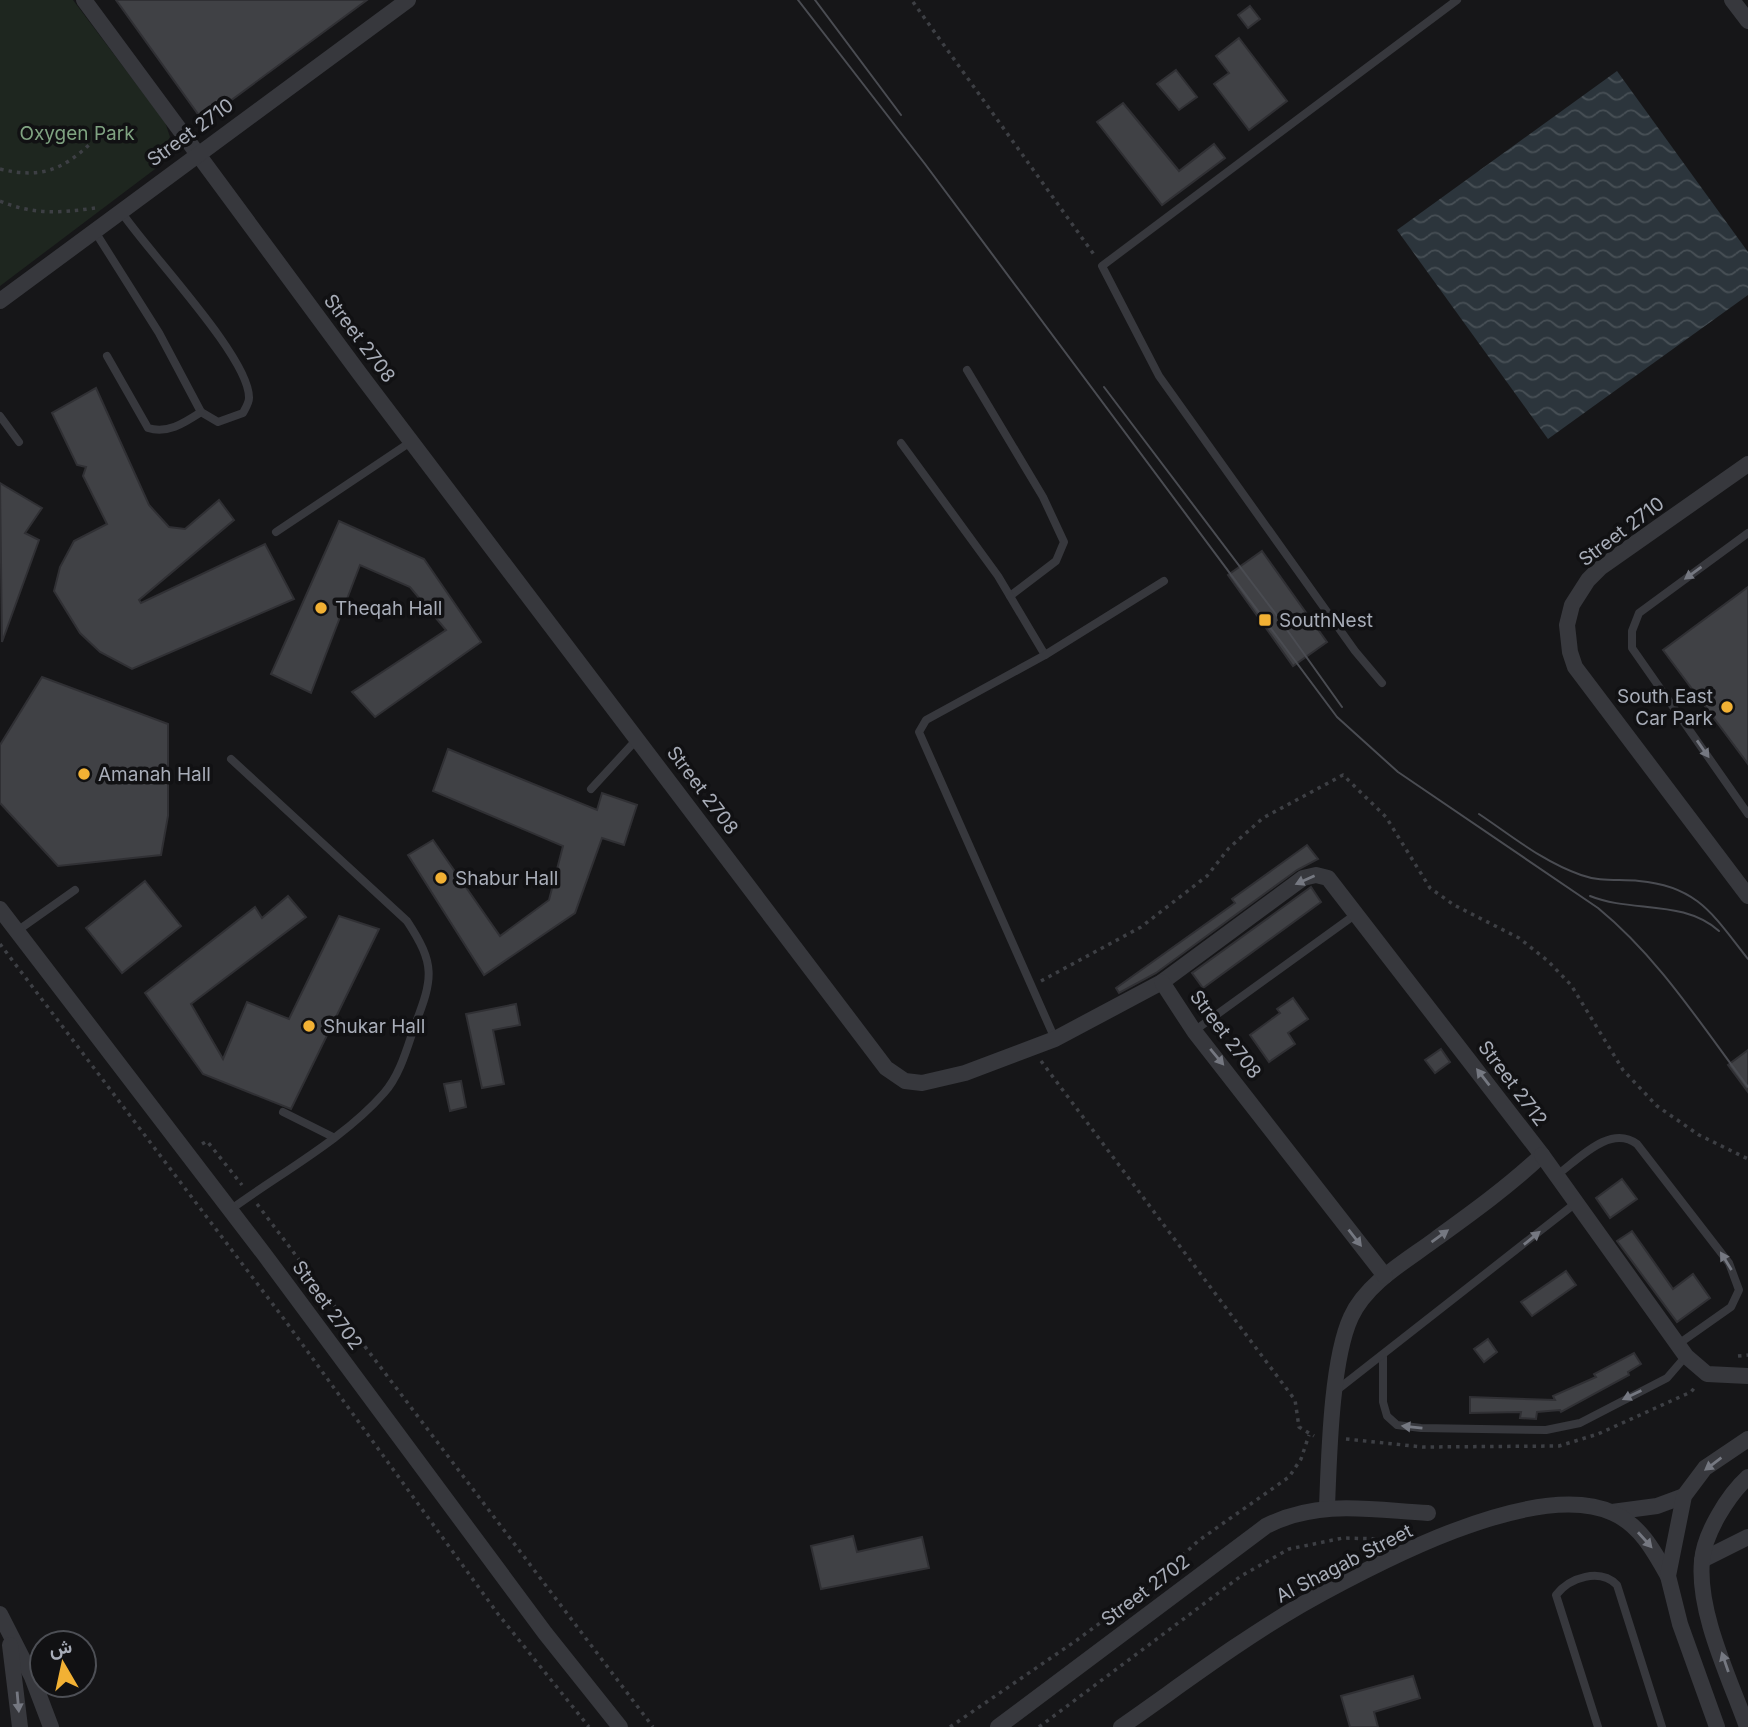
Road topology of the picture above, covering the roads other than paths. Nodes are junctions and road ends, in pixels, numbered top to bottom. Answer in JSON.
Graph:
{"nodes":[{"id":1,"x":84,"y":0,"type":"edge"},
{"id":2,"x":408,"y":0,"type":"edge"},
{"id":3,"x":1457,"y":0,"type":"edge"},
{"id":4,"x":1732,"y":0,"type":"edge"},
{"id":5,"x":1748,"y":21,"type":"edge"},
{"id":6,"x":195,"y":154,"type":"junction"},
{"id":7,"x":124,"y":207,"type":"junction"},
{"id":8,"x":94,"y":230,"type":"junction"},
{"id":9,"x":0,"y":301,"type":"edge"},
{"id":10,"x":107,"y":356,"type":"dead end"},
{"id":11,"x":967,"y":370,"type":"dead end"},
{"id":12,"x":201,"y":412,"type":"junction"},
{"id":13,"x":0,"y":416,"type":"edge"},
{"id":14,"x":412,"y":441,"type":"junction"},
{"id":15,"x":19,"y":442,"type":"dead end"},
{"id":16,"x":901,"y":443,"type":"dead end"},
{"id":17,"x":1748,"y":464,"type":"edge"},
{"id":18,"x":276,"y":532,"type":"dead end"},
{"id":19,"x":1748,"y":533,"type":"edge"},
{"id":20,"x":1164,"y":581,"type":"dead end"},
{"id":21,"x":1010,"y":596,"type":"junction"},
{"id":22,"x":1045,"y":655,"type":"junction"},
{"id":23,"x":1382,"y":683,"type":"dead end"},
{"id":24,"x":638,"y":738,"type":"junction"},
{"id":25,"x":231,"y":759,"type":"dead end"},
{"id":26,"x":591,"y":789,"type":"dead end"},
{"id":27,"x":1748,"y":814,"type":"edge"},
{"id":28,"x":75,"y":890,"type":"dead end"},
{"id":29,"x":1748,"y":896,"type":"edge"},
{"id":30,"x":0,"y":909,"type":"edge"},
{"id":31,"x":1356,"y":914,"type":"junction"},
{"id":32,"x":17,"y":931,"type":"junction"},
{"id":33,"x":1163,"y":982,"type":"junction"},
{"id":34,"x":1194,"y":1031,"type":"junction"},
{"id":35,"x":1055,"y":1040,"type":"junction"},
{"id":36,"x":283,"y":1112,"type":"dead end"},
{"id":37,"x":333,"y":1137,"type":"junction"},
{"id":38,"x":1542,"y":1155,"type":"junction"},
{"id":39,"x":1557,"y":1175,"type":"junction"},
{"id":40,"x":1577,"y":1202,"type":"junction"},
{"id":41,"x":230,"y":1210,"type":"junction"},
{"id":42,"x":1385,"y":1276,"type":"junction"},
{"id":43,"x":1681,"y":1351,"type":"junction"},
{"id":44,"x":1383,"y":1357,"type":"junction"},
{"id":45,"x":1748,"y":1376,"type":"edge"},
{"id":46,"x":1337,"y":1390,"type":"junction"},
{"id":47,"x":1748,"y":1440,"type":"edge"},
{"id":48,"x":1748,"y":1477,"type":"edge"},
{"id":49,"x":1684,"y":1496,"type":"junction"},
{"id":50,"x":1327,"y":1507,"type":"junction"},
{"id":51,"x":1428,"y":1513,"type":"dead end"},
{"id":52,"x":1612,"y":1513,"type":"junction"},
{"id":53,"x":1748,"y":1537,"type":"edge"},
{"id":54,"x":1702,"y":1560,"type":"junction"},
{"id":55,"x":1668,"y":1576,"type":"junction"},
{"id":56,"x":3,"y":1621,"type":"edge"},
{"id":57,"x":20,"y":1727,"type":"edge"},
{"id":58,"x":51,"y":1727,"type":"edge"},
{"id":59,"x":620,"y":1727,"type":"edge"},
{"id":60,"x":998,"y":1727,"type":"edge"},
{"id":61,"x":1121,"y":1727,"type":"edge"},
{"id":62,"x":1598,"y":1727,"type":"edge"},
{"id":63,"x":1662,"y":1727,"type":"edge"},
{"id":64,"x":1717,"y":1727,"type":"edge"},
{"id":65,"x":1747,"y":1727,"type":"edge"}],
"edges":[{"from":1,"to":6,"type":"street","name":"Street 2708"},
{"from":2,"to":6,"type":"street","name":"Street 2710"},
{"from":3,"to":23,"type":"lane"},
{"from":4,"to":5,"type":"street"},
{"from":6,"to":7,"type":"street","name":"Street 2710"},
{"from":6,"to":14,"type":"street","name":"Street 2708"},
{"from":7,"to":8,"type":"street","name":"Street 2710"},
{"from":7,"to":12,"type":"lane"},
{"from":8,"to":9,"type":"street","name":"Street 2710"},
{"from":8,"to":12,"type":"lane"},
{"from":10,"to":12,"type":"lane"},
{"from":11,"to":21,"type":"lane"},
{"from":13,"to":15,"type":"lane"},
{"from":14,"to":18,"type":"lane"},
{"from":14,"to":24,"type":"street","name":"Street 2708"},
{"from":16,"to":21,"type":"lane"},
{"from":17,"to":29,"type":"street","name":"Street 2710"},
{"from":19,"to":27,"type":"lane","one_way":true},
{"from":20,"to":22,"type":"lane"},
{"from":21,"to":22,"type":"lane"},
{"from":22,"to":35,"type":"lane"},
{"from":24,"to":26,"type":"lane"},
{"from":24,"to":35,"type":"street","name":"Street 2708"},
{"from":25,"to":37,"type":"lane"},
{"from":28,"to":32,"type":"lane"},
{"from":30,"to":32,"type":"street","name":"Street 2702"},
{"from":31,"to":33,"type":"street","name":"Street 2712","one_way":true},
{"from":31,"to":34,"type":"lane"},
{"from":38,"to":31,"type":"street","name":"Street 2712","one_way":true},
{"from":32,"to":41,"type":"street","name":"Street 2702"},
{"from":33,"to":34,"type":"street","name":"Street 2708"},
{"from":33,"to":35,"type":"street","name":"Street 2708"},
{"from":34,"to":42,"type":"street","name":"Street 2708","one_way":true},
{"from":36,"to":37,"type":"lane"},
{"from":37,"to":41,"type":"lane"},
{"from":38,"to":39,"type":"street"},
{"from":42,"to":38,"type":"street","name":"Street 2712","one_way":true},
{"from":39,"to":40,"type":"street"},
{"from":43,"to":39,"type":"lane","one_way":true},
{"from":40,"to":43,"type":"street"},
{"from":44,"to":40,"type":"lane","one_way":true},
{"from":41,"to":59,"type":"street","name":"Street 2702"},
{"from":42,"to":46,"type":"street","name":"Street 2712"},
{"from":43,"to":44,"type":"lane","one_way":true},
{"from":43,"to":45,"type":"street"},
{"from":44,"to":46,"type":"lane"},
{"from":46,"to":50,"type":"street","name":"Street 2712"},
{"from":47,"to":49,"type":"street","one_way":true},
{"from":48,"to":54,"type":"street"},
{"from":49,"to":52,"type":"street","name":"Al Shagab Street"},
{"from":49,"to":55,"type":"street"},
{"from":50,"to":51,"type":"street","name":"Street 2702"},
{"from":50,"to":60,"type":"street","name":"Street 2702"},
{"from":52,"to":55,"type":"street","name":"Al Shagab Street","one_way":true},
{"from":52,"to":61,"type":"street","name":"Al Shagab Street"},
{"from":53,"to":54,"type":"street"},
{"from":65,"to":54,"type":"street","one_way":true},
{"from":55,"to":64,"type":"street"},
{"from":56,"to":57,"type":"street","one_way":true},
{"from":56,"to":58,"type":"street"},
{"from":62,"to":63,"type":"lane"}]}
